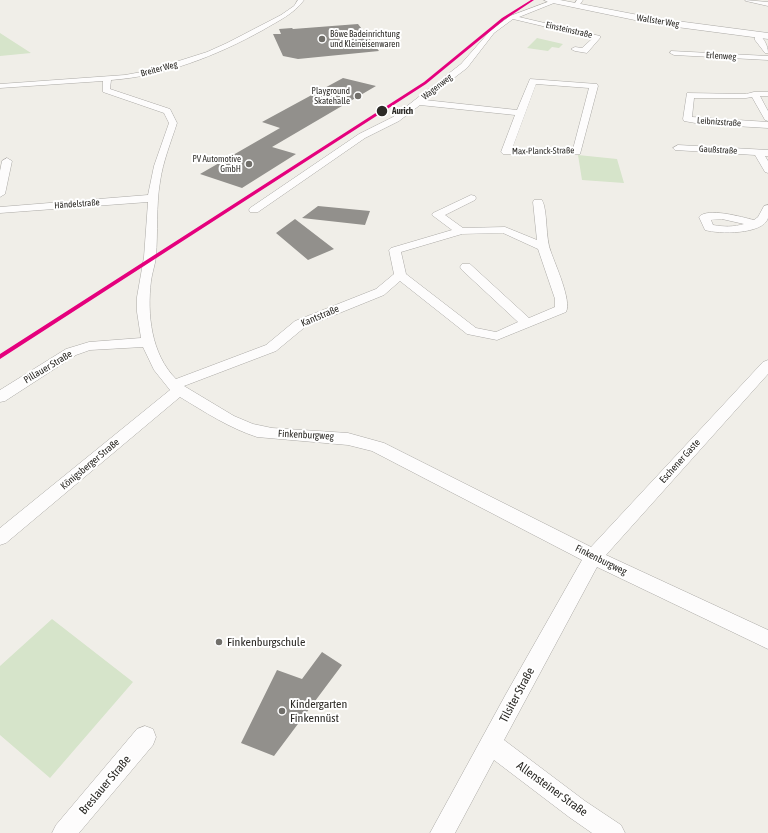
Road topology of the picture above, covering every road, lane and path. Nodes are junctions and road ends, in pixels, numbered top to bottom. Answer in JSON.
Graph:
{"nodes":[{"id":1,"x":301,"y":0,"type":"edge"},
{"id":2,"x":748,"y":0,"type":"edge"},
{"id":3,"x":552,"y":1,"type":"edge"},
{"id":4,"x":578,"y":3,"type":"edge"},
{"id":5,"x":768,"y":4,"type":"edge"},
{"id":6,"x":512,"y":17,"type":"junction"},
{"id":7,"x":758,"y":35,"type":"junction"},
{"id":8,"x":768,"y":36,"type":"edge"},
{"id":9,"x":575,"y":50,"type":"dead end"},
{"id":10,"x":768,"y":51,"type":"edge"},
{"id":11,"x":674,"y":53,"type":"dead end"},
{"id":12,"x":768,"y":58,"type":"edge"},
{"id":13,"x":107,"y":78,"type":"junction"},
{"id":14,"x":0,"y":86,"type":"edge"},
{"id":15,"x":754,"y":94,"type":"junction"},
{"id":16,"x":768,"y":94,"type":"edge"},
{"id":17,"x":418,"y":102,"type":"junction"},
{"id":18,"x":520,"y":113,"type":"junction"},
{"id":19,"x":768,"y":118,"type":"edge"},
{"id":20,"x":768,"y":125,"type":"edge"},
{"id":21,"x":678,"y":148,"type":"dead end"},
{"id":22,"x":763,"y":153,"type":"edge"},
{"id":23,"x":7,"y":161,"type":"dead end"},
{"id":24,"x":768,"y":170,"type":"edge"},
{"id":25,"x":0,"y":194,"type":"edge"},
{"id":26,"x":154,"y":198,"type":"junction"},
{"id":27,"x":471,"y":198,"type":"dead end"},
{"id":28,"x":538,"y":202,"type":"dead end"},
{"id":29,"x":768,"y":208,"type":"edge"},
{"id":30,"x":0,"y":210,"type":"edge"},
{"id":31,"x":254,"y":210,"type":"dead end"},
{"id":32,"x":753,"y":224,"type":"dead end"},
{"id":33,"x":461,"y":231,"type":"junction"},
{"id":34,"x":543,"y":247,"type":"junction"},
{"id":35,"x":466,"y":267,"type":"dead end"},
{"id":36,"x":400,"y":275,"type":"junction"},
{"id":37,"x":527,"y":323,"type":"junction"},
{"id":38,"x":147,"y":342,"type":"junction"},
{"id":39,"x":768,"y":365,"type":"edge"},
{"id":40,"x":176,"y":387,"type":"junction"},
{"id":41,"x":0,"y":397,"type":"edge"},
{"id":42,"x":0,"y":538,"type":"edge"},
{"id":43,"x":593,"y":557,"type":"junction"},
{"id":44,"x":768,"y":640,"type":"edge"},
{"id":45,"x":145,"y":737,"type":"dead end"},
{"id":46,"x":491,"y":744,"type":"junction"},
{"id":47,"x":64,"y":833,"type":"edge"},
{"id":48,"x":442,"y":833,"type":"edge"},
{"id":49,"x":613,"y":833,"type":"edge"}],
"edges":[{"from":1,"to":13,"type":"street","name":"Breiter Weg"},
{"from":2,"to":5,"type":"street"},
{"from":3,"to":4,"type":"street","name":"Wallster Weg"},
{"from":3,"to":6,"type":"street","name":"Wagenweg"},
{"from":4,"to":7,"type":"street","name":"Wallster Weg"},
{"from":6,"to":9,"type":"street","name":"Einsteinstraße"},
{"from":6,"to":17,"type":"street","name":"Wagenweg"},
{"from":7,"to":8,"type":"street","name":"Wallster Weg"},
{"from":7,"to":10,"type":"street"},
{"from":11,"to":12,"type":"street","name":"Erlenweg"},
{"from":13,"to":14,"type":"street","name":"Breiter Weg"},
{"from":13,"to":26,"type":"street","name":"Finkenburgweg"},
{"from":15,"to":16,"type":"street","name":"Leibnizstraße"},
{"from":15,"to":19,"type":"street"},
{"from":15,"to":20,"type":"street","name":"Leibnizstraße"},
{"from":17,"to":18,"type":"street"},
{"from":17,"to":31,"type":"street","name":"Wagenweg"},
{"from":18,"to":18,"type":"street","name":"Max-Planck-Straße"},
{"from":21,"to":22,"type":"street","name":"Gaußstraße"},
{"from":22,"to":24,"type":"street","name":"Gaußstraße"},
{"from":23,"to":25,"type":"street"},
{"from":26,"to":30,"type":"street","name":"Händelstraße"},
{"from":26,"to":38,"type":"street","name":"Finkenburgweg"},
{"from":27,"to":33,"type":"street"},
{"from":28,"to":34,"type":"street"},
{"from":29,"to":32,"type":"street"},
{"from":33,"to":34,"type":"street"},
{"from":33,"to":36,"type":"street"},
{"from":34,"to":37,"type":"street"},
{"from":35,"to":37,"type":"street"},
{"from":36,"to":37,"type":"street"},
{"from":36,"to":40,"type":"street","name":"Kantstraße"},
{"from":38,"to":40,"type":"street","name":"Finkenburgweg"},
{"from":38,"to":41,"type":"street","name":"Pillauer Straße"},
{"from":39,"to":43,"type":"street","name":"Eschener Gaste"},
{"from":40,"to":42,"type":"street","name":"Königsberger Straße"},
{"from":40,"to":43,"type":"street","name":"Finkenburgweg"},
{"from":43,"to":44,"type":"street","name":"Finkenburgweg"},
{"from":43,"to":46,"type":"street","name":"Tilsiter Straße"},
{"from":45,"to":47,"type":"street","name":"Breslauer Straße"},
{"from":46,"to":48,"type":"street","name":"Tilsiter Straße"},
{"from":46,"to":49,"type":"street","name":"Allensteiner Straße"}]}
